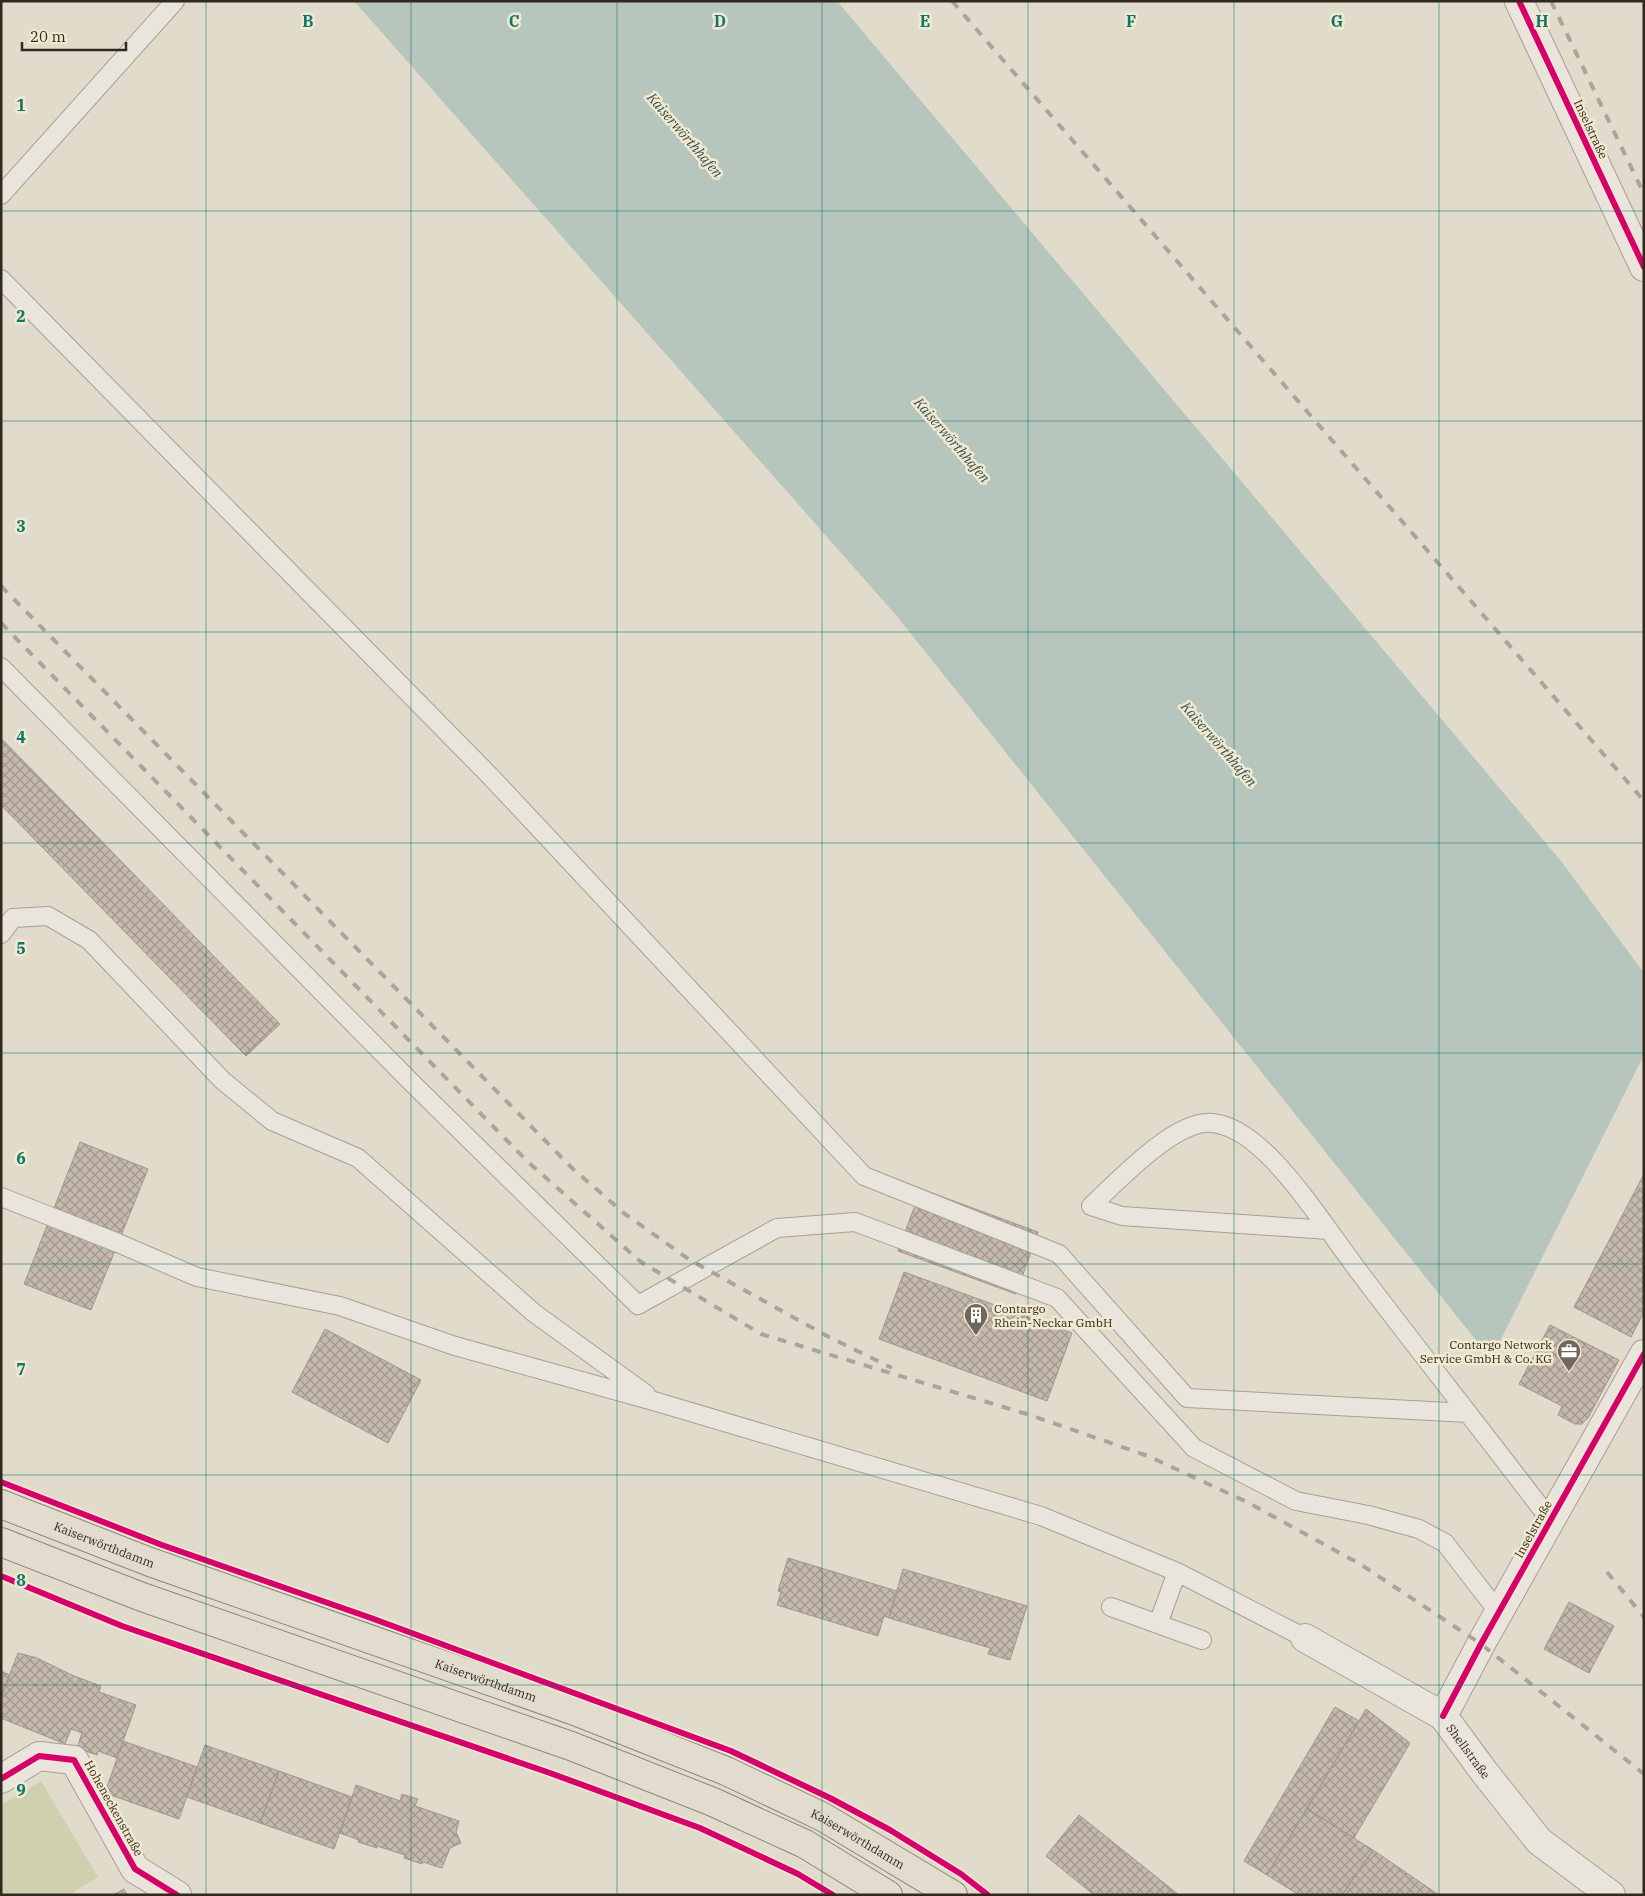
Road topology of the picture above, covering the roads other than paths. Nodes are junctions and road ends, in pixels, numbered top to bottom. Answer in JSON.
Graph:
{"nodes":[{"id":1,"x":176,"y":1,"type":"edge"},
{"id":2,"x":1519,"y":1,"type":"edge"},
{"id":3,"x":1,"y":195,"type":"edge"},
{"id":4,"x":1637,"y":237,"type":"edge"},
{"id":5,"x":1644,"y":267,"type":"edge"},
{"id":6,"x":1,"y":279,"type":"edge"},
{"id":7,"x":1,"y":667,"type":"edge"},
{"id":8,"x":1,"y":934,"type":"edge"},
{"id":9,"x":1,"y":1197,"type":"edge"},
{"id":10,"x":1329,"y":1230,"type":"junction"},
{"id":11,"x":1644,"y":1354,"type":"edge"},
{"id":12,"x":657,"y":1402,"type":"junction"},
{"id":13,"x":1468,"y":1413,"type":"junction"},
{"id":14,"x":1,"y":1504,"type":"edge"},
{"id":15,"x":1550,"y":1520,"type":"junction"},
{"id":16,"x":1,"y":1542,"type":"edge"},
{"id":17,"x":1177,"y":1572,"type":"junction"},
{"id":18,"x":1111,"y":1607,"type":"dead end"},
{"id":19,"x":1499,"y":1613,"type":"junction"},
{"id":20,"x":1158,"y":1624,"type":"junction"},
{"id":21,"x":1304,"y":1638,"type":"joint"},
{"id":22,"x":1202,"y":1640,"type":"dead end"},
{"id":23,"x":1443,"y":1716,"type":"junction"},
{"id":24,"x":1,"y":1779,"type":"edge"},
{"id":25,"x":177,"y":1895,"type":"edge"},
{"id":26,"x":888,"y":1895,"type":"edge"},
{"id":27,"x":953,"y":1895,"type":"edge"},
{"id":28,"x":1611,"y":1895,"type":"edge"}],
"edges":[{"from":1,"to":3,"type":"lane"},
{"from":2,"to":4,"type":"street","name":"Inselstraße"},
{"from":4,"to":5,"type":"street","name":"Inselstraße"},
{"from":6,"to":13,"type":"lane"},
{"from":7,"to":19,"type":"lane"},
{"from":8,"to":12,"type":"lane"},
{"from":9,"to":12,"type":"lane"},
{"from":10,"to":10,"type":"lane"},
{"from":10,"to":13,"type":"lane"},
{"from":11,"to":15,"type":"street","name":"Inselstraße"},
{"from":12,"to":17,"type":"lane"},
{"from":13,"to":15,"type":"lane"},
{"from":14,"to":27,"type":"main road","name":"Kaiserwörthdamm"},
{"from":15,"to":19,"type":"street","name":"Inselstraße"},
{"from":16,"to":26,"type":"main road"},
{"from":17,"to":20,"type":"lane"},
{"from":17,"to":21,"type":"lane"},
{"from":18,"to":20,"type":"lane"},
{"from":19,"to":23,"type":"street","name":"Inselstraße"},
{"from":20,"to":22,"type":"lane"},
{"from":21,"to":23,"type":"street","name":"Shellstraße"},
{"from":23,"to":28,"type":"street","name":"Shellstraße"},
{"from":24,"to":25,"type":"street","name":"Hoheneckenstraße"}]}
